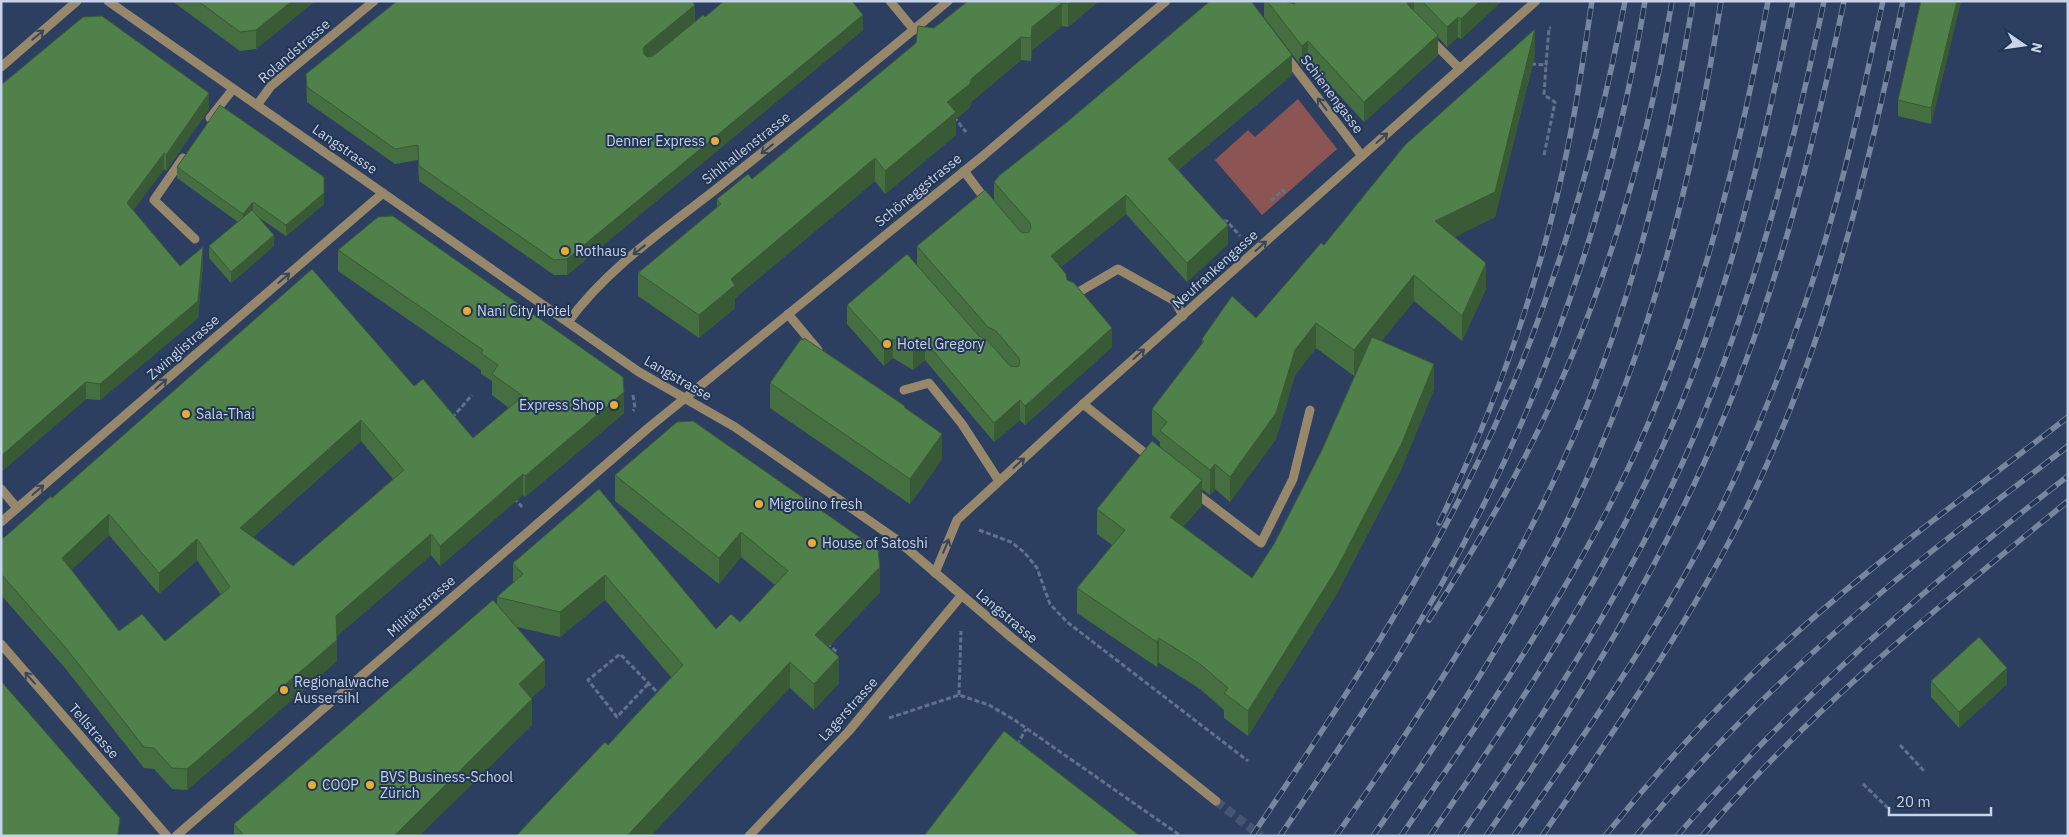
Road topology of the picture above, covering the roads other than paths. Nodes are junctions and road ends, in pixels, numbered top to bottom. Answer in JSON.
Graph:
{"nodes":[{"id":1,"x":77,"y":1,"type":"edge"},
{"id":2,"x":108,"y":1,"type":"edge"},
{"id":3,"x":374,"y":1,"type":"edge"},
{"id":4,"x":890,"y":1,"type":"edge"},
{"id":5,"x":948,"y":1,"type":"edge"},
{"id":6,"x":1166,"y":1,"type":"edge"},
{"id":7,"x":1536,"y":1,"type":"edge"},
{"id":8,"x":914,"y":30,"type":"junction"},
{"id":9,"x":1425,"y":33,"type":"edge"},
{"id":10,"x":1280,"y":49,"type":"edge"},
{"id":11,"x":1,"y":67,"type":"edge"},
{"id":12,"x":1460,"y":69,"type":"junction"},
{"id":13,"x":233,"y":89,"type":"junction"},
{"id":14,"x":257,"y":105,"type":"junction"},
{"id":15,"x":203,"y":130,"type":"edge"},
{"id":16,"x":186,"y":153,"type":"edge"},
{"id":17,"x":1362,"y":156,"type":"junction"},
{"id":18,"x":964,"y":171,"type":"junction"},
{"id":19,"x":383,"y":193,"type":"junction"},
{"id":20,"x":994,"y":210,"type":"edge"},
{"id":21,"x":195,"y":240,"type":"dead end"},
{"id":22,"x":1072,"y":296,"type":"edge"},
{"id":23,"x":788,"y":314,"type":"junction"},
{"id":24,"x":1183,"y":316,"type":"junction"},
{"id":25,"x":568,"y":322,"type":"junction"},
{"id":26,"x":825,"y":357,"type":"edge"},
{"id":27,"x":904,"y":390,"type":"dead end"},
{"id":28,"x":685,"y":398,"type":"junction"},
{"id":29,"x":1083,"y":404,"type":"junction"},
{"id":30,"x":1310,"y":410,"type":"dead end"},
{"id":31,"x":1162,"y":466,"type":"edge"},
{"id":32,"x":999,"y":481,"type":"junction"},
{"id":33,"x":1185,"y":485,"type":"edge"},
{"id":34,"x":1,"y":489,"type":"edge"},
{"id":35,"x":17,"y":508,"type":"junction"},
{"id":36,"x":1,"y":522,"type":"edge"},
{"id":37,"x":935,"y":573,"type":"junction"},
{"id":38,"x":961,"y":596,"type":"junction"},
{"id":39,"x":1,"y":644,"type":"edge"},
{"id":40,"x":1216,"y":801,"type":"tunnel mouth"},
{"id":41,"x":167,"y":836,"type":"edge"},
{"id":42,"x":176,"y":836,"type":"edge"},
{"id":43,"x":749,"y":836,"type":"edge"}],
"edges":[{"from":11,"to":1,"type":"street","one_way":true},
{"from":2,"to":13,"type":"street","name":"Langstrasse"},
{"from":3,"to":14,"type":"street","name":"Rolandstrasse"},
{"from":4,"to":8,"type":"street"},
{"from":5,"to":8,"type":"street","name":"Sihlhallenstrasse"},
{"from":6,"to":18,"type":"street","name":"Schöneggstrasse"},
{"from":7,"to":12,"type":"street","name":"Neufrankengasse"},
{"from":8,"to":25,"type":"street","name":"Sihlhallenstrasse","one_way":true},
{"from":9,"to":12,"type":"street"},
{"from":17,"to":10,"type":"street","name":"Schienengasse","one_way":true},
{"from":17,"to":12,"type":"street","name":"Neufrankengasse","one_way":true},
{"from":13,"to":14,"type":"street","name":"Langstrasse"},
{"from":13,"to":15,"type":"street"},
{"from":14,"to":19,"type":"street","name":"Langstrasse"},
{"from":16,"to":21,"type":"street"},
{"from":24,"to":17,"type":"street","name":"Neufrankengasse","one_way":true},
{"from":18,"to":20,"type":"street"},
{"from":18,"to":23,"type":"street","name":"Schöneggstrasse"},
{"from":19,"to":25,"type":"street","name":"Langstrasse"},
{"from":35,"to":19,"type":"street","name":"Zwinglistrasse","one_way":true},
{"from":22,"to":24,"type":"street"},
{"from":23,"to":26,"type":"street"},
{"from":23,"to":28,"type":"street","name":"Schöneggstrasse"},
{"from":29,"to":24,"type":"street","name":"Neufrankengasse","one_way":true},
{"from":25,"to":28,"type":"street","name":"Langstrasse"},
{"from":27,"to":32,"type":"street"},
{"from":28,"to":37,"type":"street","name":"Langstrasse"},
{"from":28,"to":42,"type":"street","name":"Militärstrasse"},
{"from":29,"to":31,"type":"street"},
{"from":32,"to":29,"type":"street","name":"Neufrankengasse","one_way":true},
{"from":30,"to":33,"type":"street"},
{"from":37,"to":32,"type":"street","name":"Neufrankengasse","one_way":true},
{"from":34,"to":35,"type":"street"},
{"from":35,"to":36,"type":"street","name":"Zwinglistrasse"},
{"from":37,"to":38,"type":"street","name":"Langstrasse"},
{"from":38,"to":40,"type":"street","name":"Langstrasse"},
{"from":38,"to":43,"type":"street","name":"Lagerstrasse"},
{"from":41,"to":39,"type":"street","name":"Tellstrasse","one_way":true}]}
